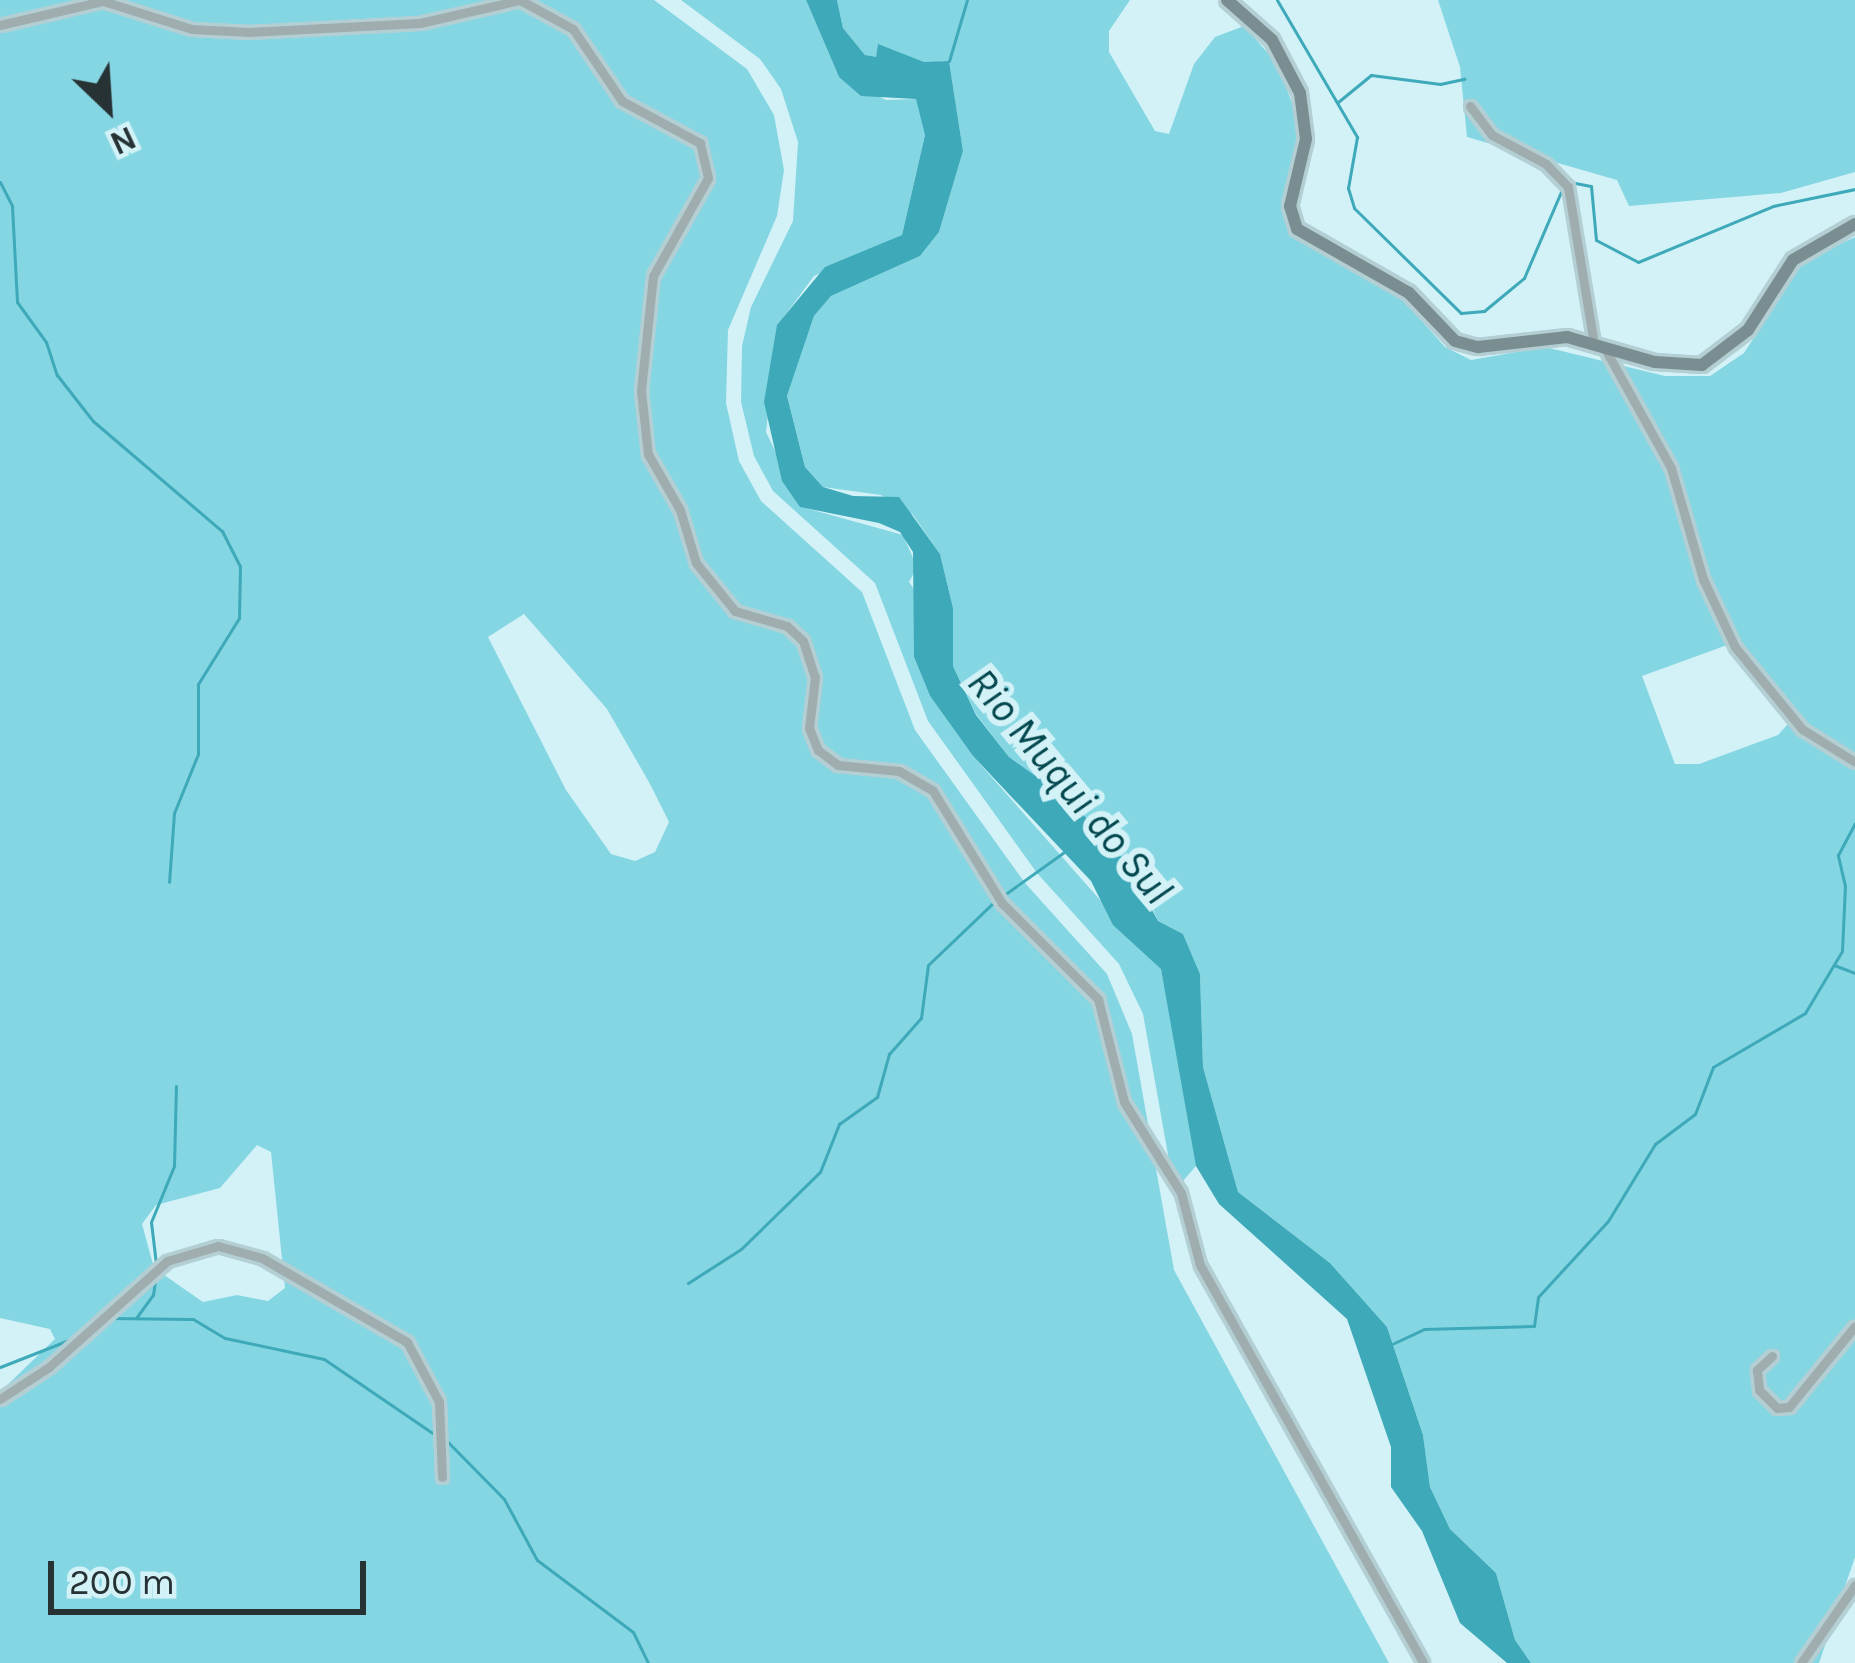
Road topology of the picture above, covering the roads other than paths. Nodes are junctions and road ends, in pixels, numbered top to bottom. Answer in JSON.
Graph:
{"nodes":[{"id":1,"x":1228,"y":0,"type":"edge"},
{"id":2,"x":0,"y":25,"type":"edge"},
{"id":3,"x":1469,"y":106,"type":"dead end"},
{"id":4,"x":1855,"y":224,"type":"edge"},
{"id":5,"x":1599,"y":345,"type":"junction"},
{"id":6,"x":1855,"y":762,"type":"edge"},
{"id":7,"x":1855,"y":1326,"type":"edge"},
{"id":8,"x":1772,"y":1356,"type":"dead end"},
{"id":9,"x":0,"y":1399,"type":"edge"},
{"id":10,"x":442,"y":1477,"type":"dead end"},
{"id":11,"x":1855,"y":1585,"type":"edge"},
{"id":12,"x":1424,"y":1663,"type":"edge"},
{"id":13,"x":1801,"y":1663,"type":"edge"}],
"edges":[{"from":1,"to":5,"type":"main road"},
{"from":2,"to":12,"type":"street"},
{"from":3,"to":5,"type":"street"},
{"from":4,"to":5,"type":"main road"},
{"from":5,"to":6,"type":"street"},
{"from":7,"to":8,"type":"street"},
{"from":9,"to":10,"type":"street"},
{"from":11,"to":13,"type":"street"}]}
